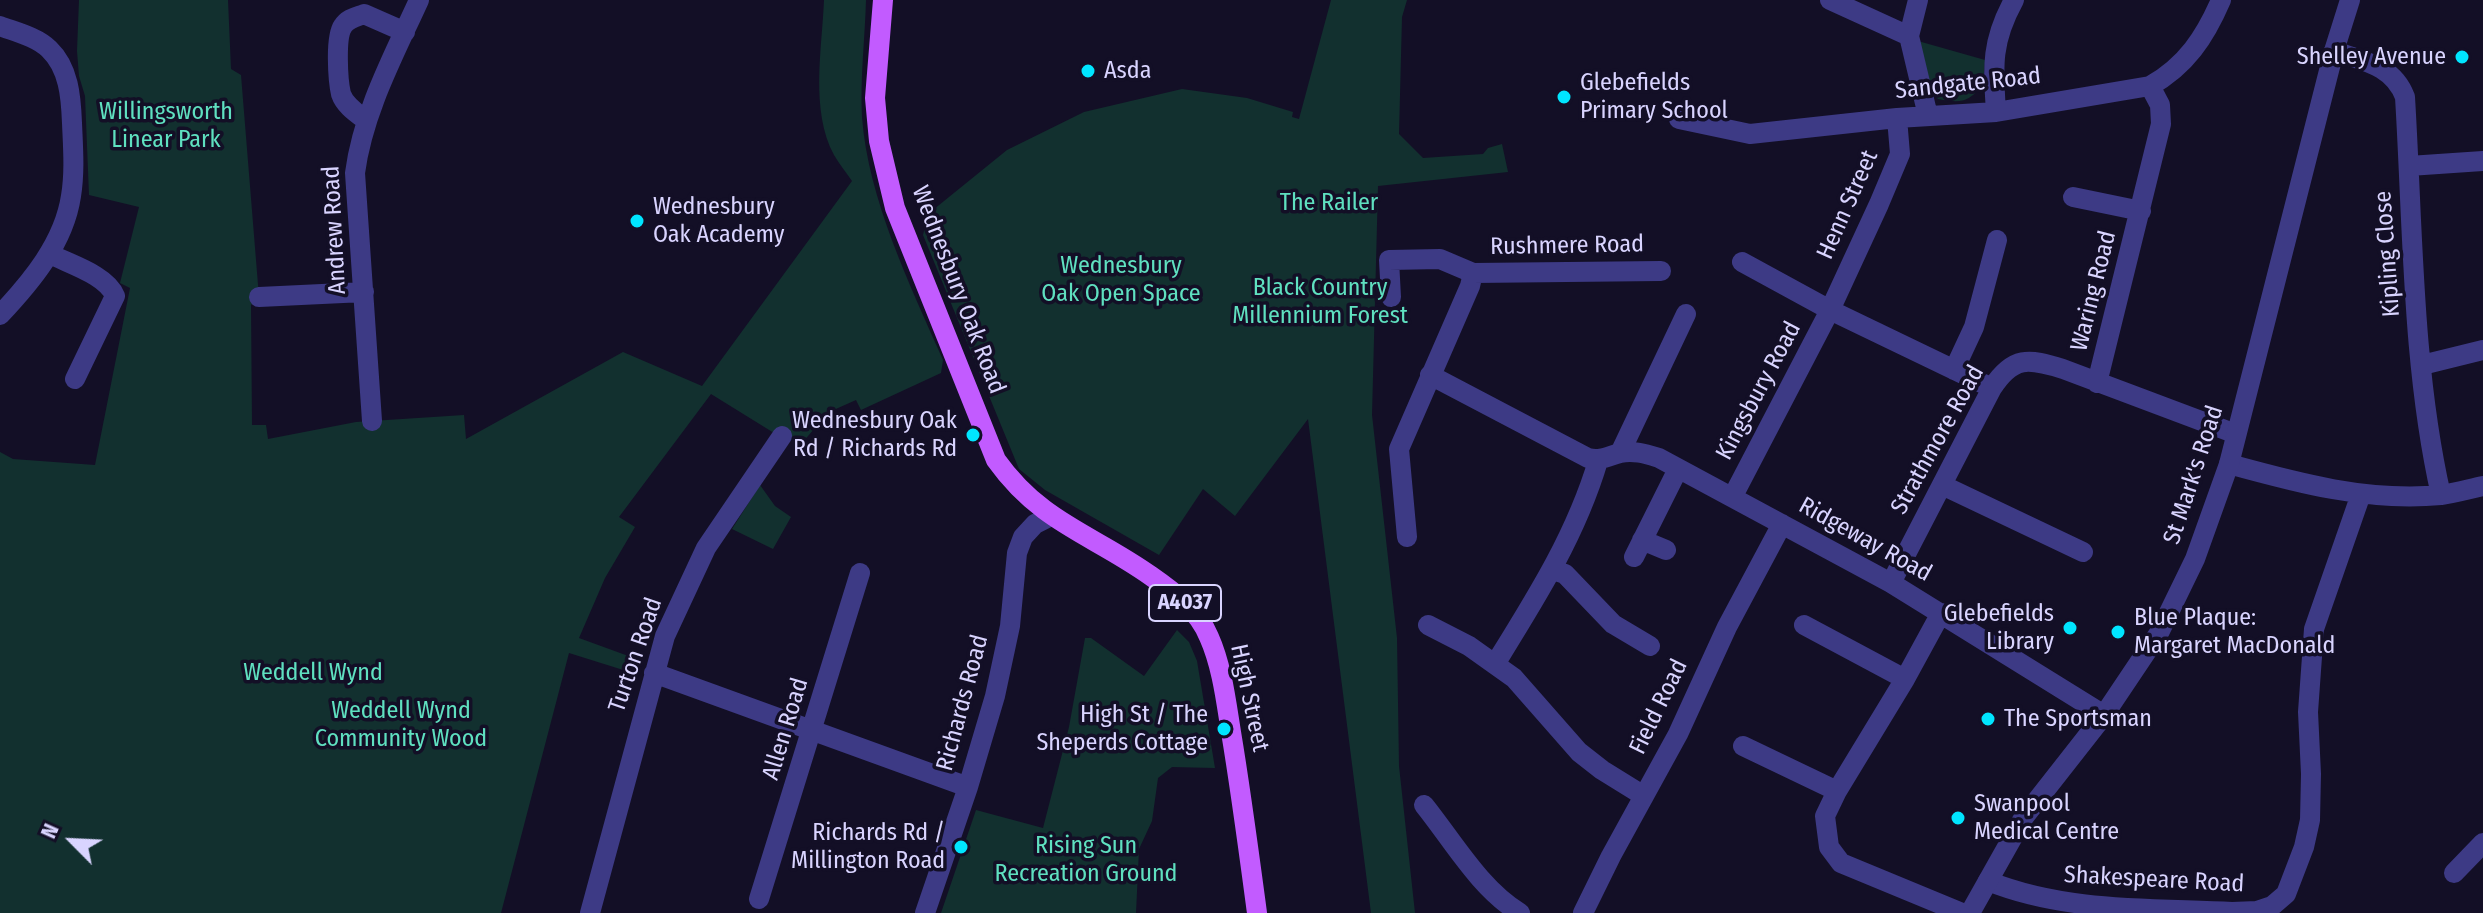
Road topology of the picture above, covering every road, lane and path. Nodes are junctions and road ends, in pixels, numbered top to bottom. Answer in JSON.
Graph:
{"nodes":[{"id":1,"x":419,"y":0,"type":"edge"},
{"id":2,"x":883,"y":0,"type":"edge"},
{"id":3,"x":1830,"y":0,"type":"edge"},
{"id":4,"x":1918,"y":0,"type":"edge"},
{"id":5,"x":2014,"y":0,"type":"edge"},
{"id":6,"x":2221,"y":0,"type":"edge"},
{"id":7,"x":2350,"y":0,"type":"edge"},
{"id":8,"x":0,"y":26,"type":"edge"},
{"id":9,"x":405,"y":32,"type":"junction"},
{"id":10,"x":1909,"y":36,"type":"junction"},
{"id":11,"x":2334,"y":51,"type":"junction"},
{"id":12,"x":2150,"y":86,"type":"junction"},
{"id":13,"x":1996,"y":112,"type":"junction"},
{"id":14,"x":1928,"y":116,"type":"junction"},
{"id":15,"x":1897,"y":118,"type":"junction"},
{"id":16,"x":1679,"y":119,"type":"dead end"},
{"id":17,"x":367,"y":121,"type":"junction"},
{"id":18,"x":2483,"y":161,"type":"edge"},
{"id":19,"x":2409,"y":166,"type":"junction"},
{"id":20,"x":2073,"y":197,"type":"dead end"},
{"id":21,"x":2141,"y":211,"type":"junction"},
{"id":22,"x":1997,"y":240,"type":"dead end"},
{"id":23,"x":50,"y":254,"type":"junction"},
{"id":24,"x":1742,"y":262,"type":"dead end"},
{"id":25,"x":1661,"y":271,"type":"dead end"},
{"id":26,"x":1473,"y":273,"type":"junction"},
{"id":27,"x":364,"y":292,"type":"junction"},
{"id":28,"x":259,"y":297,"type":"dead end"},
{"id":29,"x":1391,"y":297,"type":"dead end"},
{"id":30,"x":1830,"y":310,"type":"junction"},
{"id":31,"x":1686,"y":314,"type":"dead end"},
{"id":32,"x":0,"y":315,"type":"edge"},
{"id":33,"x":2483,"y":350,"type":"edge"},
{"id":34,"x":2422,"y":365,"type":"junction"},
{"id":35,"x":1954,"y":370,"type":"junction"},
{"id":36,"x":1430,"y":375,"type":"junction"},
{"id":37,"x":75,"y":379,"type":"dead end"},
{"id":38,"x":2097,"y":383,"type":"junction"},
{"id":39,"x":1992,"y":388,"type":"junction"},
{"id":40,"x":372,"y":421,"type":"dead end"},
{"id":41,"x":2236,"y":434,"type":"junction"},
{"id":42,"x":782,"y":436,"type":"dead end"},
{"id":43,"x":1620,"y":453,"type":"junction"},
{"id":44,"x":1598,"y":461,"type":"junction"},
{"id":45,"x":2229,"y":464,"type":"junction"},
{"id":46,"x":1678,"y":469,"type":"junction"},
{"id":47,"x":1942,"y":485,"type":"junction"},
{"id":48,"x":2483,"y":486,"type":"edge"},
{"id":49,"x":1020,"y":492,"type":"joint"},
{"id":50,"x":2361,"y":494,"type":"junction"},
{"id":51,"x":2441,"y":495,"type":"junction"},
{"id":52,"x":1733,"y":496,"type":"junction"},
{"id":53,"x":1051,"y":516,"type":"junction"},
{"id":54,"x":1782,"y":524,"type":"junction"},
{"id":55,"x":1407,"y":537,"type":"dead end"},
{"id":56,"x":1666,"y":550,"type":"dead end"},
{"id":57,"x":2083,"y":552,"type":"dead end"},
{"id":58,"x":1553,"y":570,"type":"junction"},
{"id":59,"x":860,"y":573,"type":"dead end"},
{"id":60,"x":1891,"y":583,"type":"junction"},
{"id":61,"x":1941,"y":613,"type":"junction"},
{"id":62,"x":1428,"y":625,"type":"dead end"},
{"id":63,"x":1804,"y":625,"type":"dead end"},
{"id":64,"x":1650,"y":646,"type":"dead end"},
{"id":65,"x":1495,"y":664,"type":"junction"},
{"id":66,"x":654,"y":673,"type":"junction"},
{"id":67,"x":1905,"y":679,"type":"junction"},
{"id":68,"x":2104,"y":715,"type":"junction"},
{"id":69,"x":813,"y":731,"type":"junction"},
{"id":70,"x":1743,"y":746,"type":"dead end"},
{"id":71,"x":968,"y":787,"type":"junction"},
{"id":72,"x":1837,"y":791,"type":"junction"},
{"id":73,"x":1644,"y":796,"type":"junction"},
{"id":74,"x":1424,"y":805,"type":"dead end"},
{"id":75,"x":2483,"y":843,"type":"edge"},
{"id":76,"x":2454,"y":873,"type":"dead end"},
{"id":77,"x":1988,"y":881,"type":"junction"},
{"id":78,"x":759,"y":899,"type":"dead end"},
{"id":79,"x":590,"y":913,"type":"edge"},
{"id":80,"x":925,"y":913,"type":"edge"},
{"id":81,"x":1257,"y":913,"type":"edge"},
{"id":82,"x":1520,"y":913,"type":"edge"},
{"id":83,"x":1583,"y":913,"type":"edge"},
{"id":84,"x":1962,"y":913,"type":"edge"},
{"id":85,"x":1970,"y":913,"type":"edge"}],
"edges":[{"from":1,"to":9,"type":"street","name":"Andrew Road"},
{"from":2,"to":49,"type":"main road","name":"Wednesbury Oak Road","number":"A4037"},
{"from":3,"to":10,"type":"street"},
{"from":4,"to":10,"type":"street"},
{"from":5,"to":13,"type":"street"},
{"from":6,"to":12,"type":"street","name":"Sandgate Road"},
{"from":7,"to":11,"type":"street","name":"St Mark's Road"},
{"from":8,"to":23,"type":"street"},
{"from":9,"to":17,"type":"street","name":"Andrew Road"},
{"from":9,"to":17,"type":"street"},
{"from":10,"to":14,"type":"street"},
{"from":11,"to":19,"type":"street","name":"Kipling Close"},
{"from":11,"to":41,"type":"street","name":"St Mark's Road"},
{"from":12,"to":13,"type":"street","name":"Sandgate Road"},
{"from":12,"to":21,"type":"street","name":"Waring Road"},
{"from":13,"to":14,"type":"street","name":"Sandgate Road"},
{"from":14,"to":15,"type":"street","name":"Sandgate Road"},
{"from":15,"to":16,"type":"street","name":"Sandgate Road"},
{"from":15,"to":30,"type":"street","name":"Henn Street"},
{"from":17,"to":27,"type":"street","name":"Andrew Road"},
{"from":18,"to":19,"type":"street"},
{"from":19,"to":34,"type":"street","name":"Kipling Close"},
{"from":20,"to":21,"type":"street","name":"Waring Road"},
{"from":21,"to":38,"type":"street","name":"Waring Road"},
{"from":22,"to":35,"type":"street"},
{"from":23,"to":32,"type":"street"},
{"from":23,"to":37,"type":"street"},
{"from":24,"to":30,"type":"street","name":"Kingsbury Road"},
{"from":25,"to":26,"type":"street","name":"Rushmere Road"},
{"from":26,"to":29,"type":"street","name":"Rushmere Road"},
{"from":26,"to":36,"type":"street","name":"Rushmere Road"},
{"from":27,"to":28,"type":"street"},
{"from":27,"to":40,"type":"street","name":"Andrew Road"},
{"from":30,"to":35,"type":"street","name":"Kingsbury Road"},
{"from":30,"to":52,"type":"street","name":"Kingsbury Road"},
{"from":31,"to":43,"type":"street"},
{"from":33,"to":34,"type":"street"},
{"from":34,"to":51,"type":"street","name":"Kipling Close"},
{"from":35,"to":39,"type":"street","name":"Kingsbury Road"},
{"from":36,"to":44,"type":"street"},
{"from":36,"to":55,"type":"street","name":"Rushmere Road"},
{"from":38,"to":39,"type":"street","name":"Strathmore Road"},
{"from":38,"to":41,"type":"street","name":"Strathmore Road"},
{"from":39,"to":47,"type":"street","name":"Strathmore Road"},
{"from":41,"to":45,"type":"street","name":"St Mark's Road"},
{"from":42,"to":66,"type":"street","name":"Turton Road"},
{"from":43,"to":44,"type":"street"},
{"from":43,"to":46,"type":"street","name":"Ridgeway Road"},
{"from":44,"to":58,"type":"street"},
{"from":45,"to":50,"type":"street"},
{"from":45,"to":68,"type":"street","name":"St Mark's Road"},
{"from":46,"to":52,"type":"street","name":"Ridgeway Road"},
{"from":46,"to":56,"type":"street"},
{"from":47,"to":57,"type":"street"},
{"from":47,"to":60,"type":"street","name":"Strathmore Road"},
{"from":48,"to":51,"type":"street"},
{"from":49,"to":53,"type":"main road","name":"High Street","number":"A4037"},
{"from":50,"to":51,"type":"street"},
{"from":50,"to":77,"type":"street","name":"Shakespeare Road"},
{"from":52,"to":54,"type":"street","name":"Ridgeway Road"},
{"from":53,"to":71,"type":"street","name":"Richards Road"},
{"from":53,"to":81,"type":"main road","name":"High Street","number":"A4037"},
{"from":54,"to":60,"type":"street","name":"Ridgeway Road"},
{"from":54,"to":73,"type":"street","name":"Field Road"},
{"from":58,"to":64,"type":"street"},
{"from":58,"to":65,"type":"street"},
{"from":59,"to":69,"type":"street","name":"Allen Road"},
{"from":60,"to":61,"type":"street","name":"Ridgeway Road"},
{"from":61,"to":67,"type":"street"},
{"from":61,"to":68,"type":"street","name":"Ridgeway Road"},
{"from":62,"to":65,"type":"street"},
{"from":63,"to":67,"type":"street"},
{"from":65,"to":73,"type":"street"},
{"from":66,"to":69,"type":"street"},
{"from":66,"to":79,"type":"street","name":"Turton Road"},
{"from":67,"to":72,"type":"street"},
{"from":68,"to":77,"type":"street","name":"St Mark's Road"},
{"from":69,"to":71,"type":"street"},
{"from":69,"to":78,"type":"street","name":"Allen Road"},
{"from":70,"to":72,"type":"street"},
{"from":71,"to":80,"type":"street","name":"Richards Road"},
{"from":72,"to":84,"type":"street"},
{"from":73,"to":83,"type":"street","name":"Field Road"},
{"from":74,"to":82,"type":"street"},
{"from":75,"to":76,"type":"street"},
{"from":77,"to":85,"type":"street","name":"St Mark's Road"}]}
